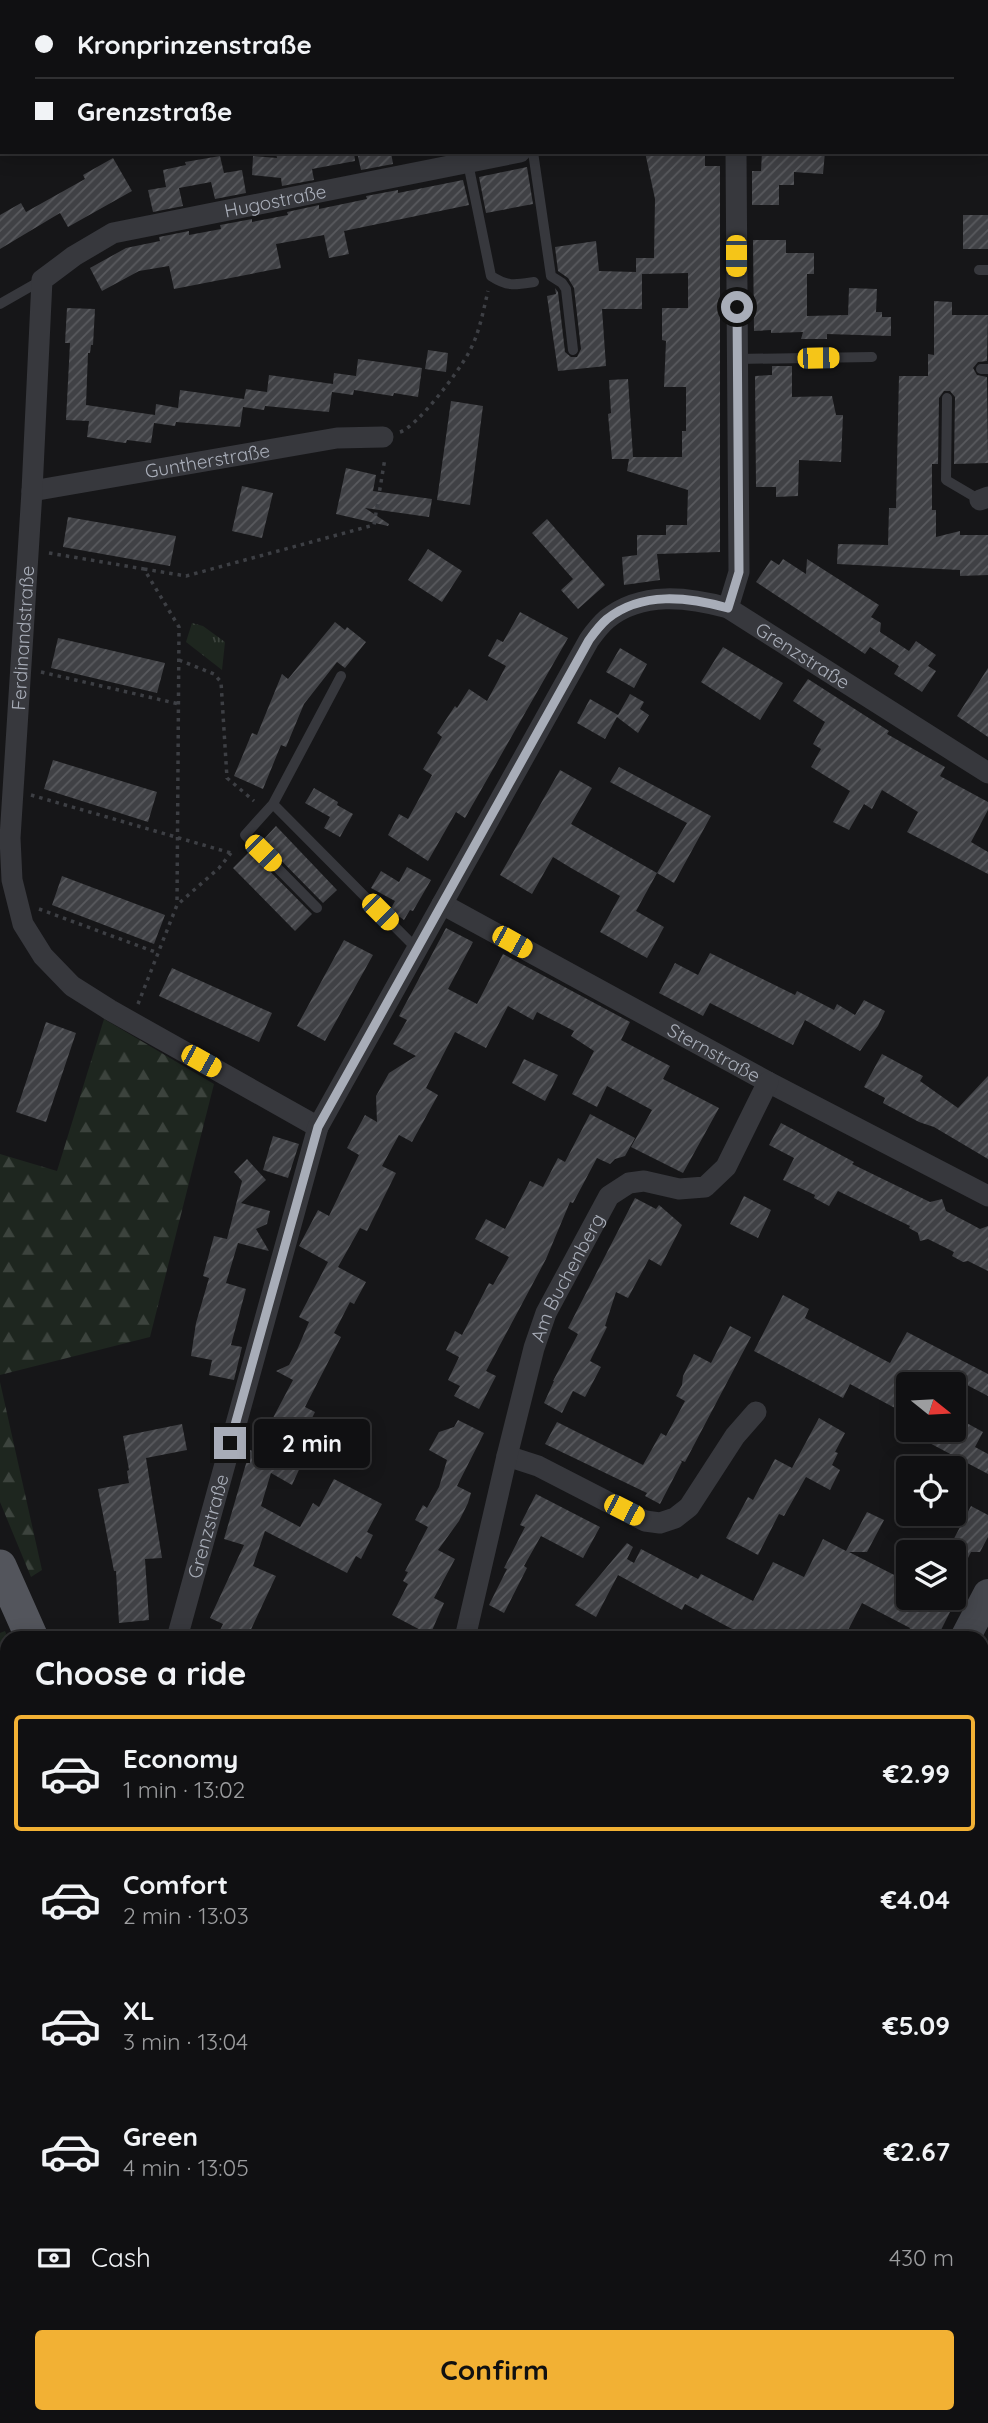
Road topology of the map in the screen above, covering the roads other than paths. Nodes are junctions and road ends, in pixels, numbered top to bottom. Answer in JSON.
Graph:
{"nodes":[{"id":1,"x":511,"y":154,"type":"edge"},
{"id":2,"x":533,"y":154,"type":"edge"},
{"id":3,"x":736,"y":154,"type":"edge"},
{"id":4,"x":468,"y":163,"type":"junction"},
{"id":5,"x":42,"y":280,"type":"junction"},
{"id":6,"x":534,"y":282,"type":"dead end"},
{"id":7,"x":0,"y":304,"type":"edge"},
{"id":8,"x":573,"y":350,"type":"dead end"},
{"id":9,"x":872,"y":357,"type":"dead end"},
{"id":10,"x":737,"y":359,"type":"junction"},
{"id":11,"x":947,"y":398,"type":"dead end"},
{"id":12,"x":383,"y":437,"type":"road end"},
{"id":13,"x":32,"y":491,"type":"junction"},
{"id":14,"x":984,"y":498,"type":"edge"},
{"id":15,"x":728,"y":608,"type":"junction"},
{"id":16,"x":341,"y":676,"type":"dead end"},
{"id":17,"x":988,"y":773,"type":"edge"},
{"id":18,"x":273,"y":804,"type":"junction"},
{"id":19,"x":442,"y":904,"type":"junction"},
{"id":20,"x":317,"y":908,"type":"dead end"},
{"id":21,"x":416,"y":948,"type":"junction"},
{"id":22,"x":768,"y":1082,"type":"junction"},
{"id":23,"x":318,"y":1127,"type":"junction"},
{"id":24,"x":988,"y":1196,"type":"edge"},
{"id":25,"x":756,"y":1412,"type":"dead end"},
{"id":26,"x":507,"y":1456,"type":"junction"},
{"id":27,"x":0,"y":1566,"type":"edge"},
{"id":28,"x":987,"y":1599,"type":"edge"},
{"id":29,"x":29,"y":1631,"type":"edge"},
{"id":30,"x":179,"y":1631,"type":"edge"},
{"id":31,"x":467,"y":1631,"type":"edge"},
{"id":32,"x":969,"y":1631,"type":"edge"}],
"edges":[{"from":1,"to":4,"type":"street","name":"Hugostraße"},
{"from":2,"to":8,"type":"lane"},
{"from":3,"to":10,"type":"street"},
{"from":4,"to":5,"type":"street","name":"Hugostraße"},
{"from":4,"to":6,"type":"lane"},
{"from":5,"to":7,"type":"lane"},
{"from":5,"to":13,"type":"street","name":"Ferdinandstraße"},
{"from":9,"to":10,"type":"lane"},
{"from":10,"to":15,"type":"street"},
{"from":11,"to":14,"type":"lane"},
{"from":12,"to":13,"type":"street","name":"Guntherstraße"},
{"from":13,"to":23,"type":"street","name":"Ferdinandstraße"},
{"from":15,"to":17,"type":"street","name":"Grenzstraße"},
{"from":15,"to":19,"type":"street","name":"Grenzstraße"},
{"from":16,"to":18,"type":"lane"},
{"from":18,"to":20,"type":"lane"},
{"from":18,"to":21,"type":"lane"},
{"from":19,"to":21,"type":"street","name":"Grenzstraße"},
{"from":19,"to":22,"type":"street","name":"Sternstraße"},
{"from":21,"to":23,"type":"street","name":"Grenzstraße"},
{"from":22,"to":24,"type":"street","name":"Sternstraße"},
{"from":22,"to":26,"type":"street","name":"Am Buchenberg"},
{"from":23,"to":30,"type":"street","name":"Grenzstraße"},
{"from":25,"to":26,"type":"street"},
{"from":26,"to":31,"type":"street","name":"Am Buchenberg"},
{"from":27,"to":29,"type":"main road"},
{"from":28,"to":32,"type":"street"}]}
